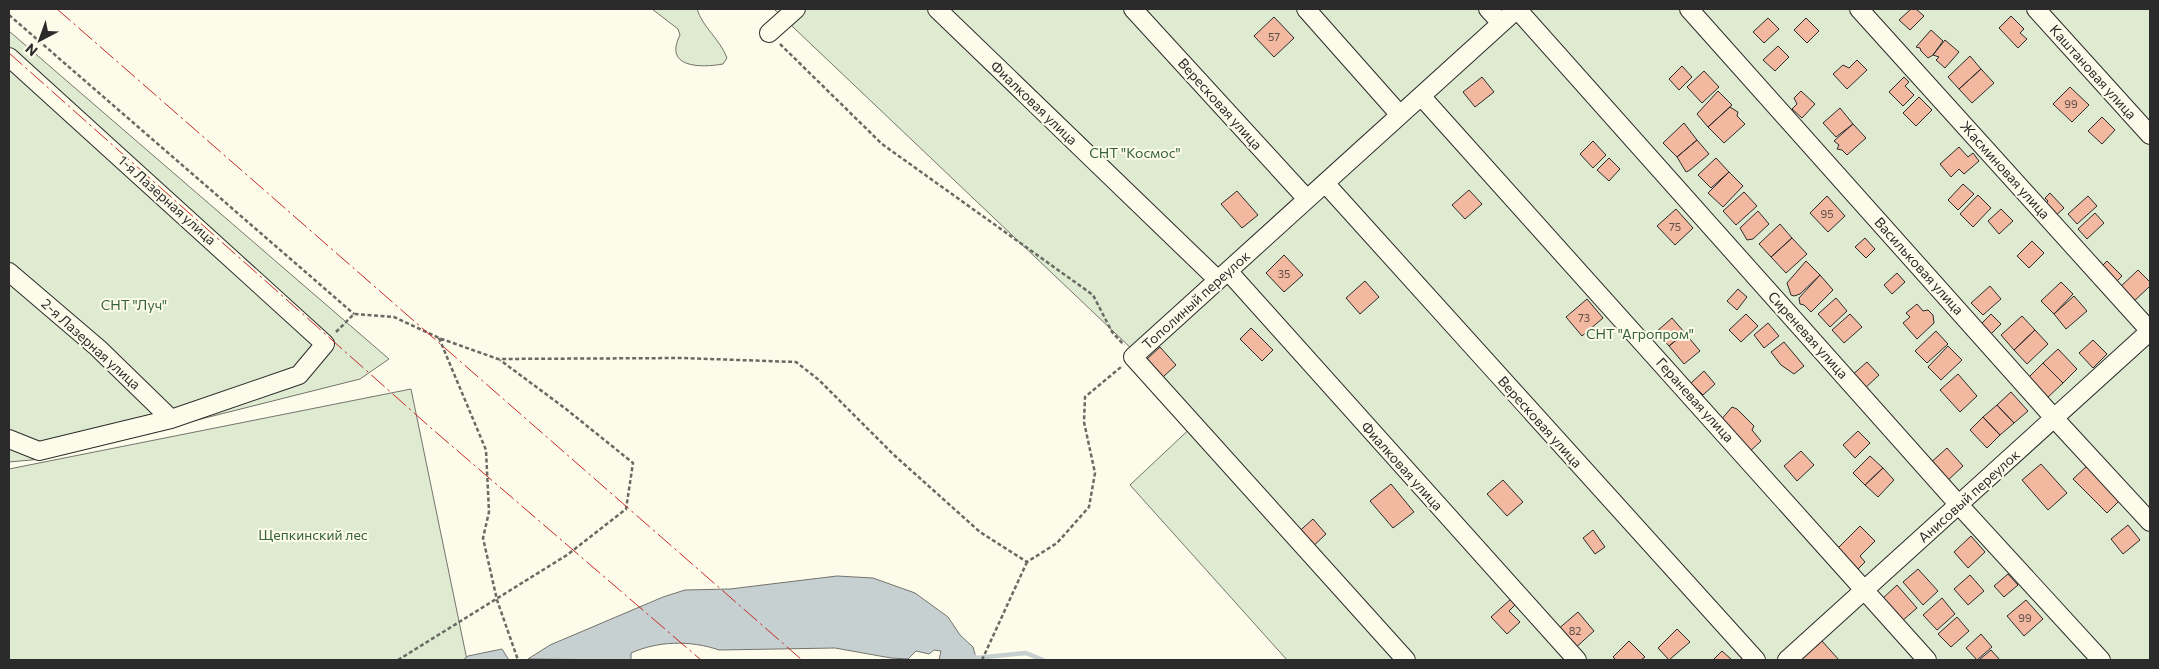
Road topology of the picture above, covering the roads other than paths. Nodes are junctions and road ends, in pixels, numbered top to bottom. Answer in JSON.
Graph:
{"nodes":[{"id":1,"x":796,"y":9,"type":"edge"},
{"id":2,"x":937,"y":9,"type":"edge"},
{"id":3,"x":1133,"y":9,"type":"edge"},
{"id":4,"x":1306,"y":9,"type":"edge"},
{"id":5,"x":1488,"y":9,"type":"edge"},
{"id":6,"x":1517,"y":9,"type":"edge"},
{"id":7,"x":1689,"y":9,"type":"edge"},
{"id":8,"x":1859,"y":9,"type":"edge"},
{"id":9,"x":2036,"y":9,"type":"edge"},
{"id":10,"x":1501,"y":23,"type":"junction"},
{"id":11,"x":769,"y":33,"type":"road end"},
{"id":12,"x":9,"y":57,"type":"edge"},
{"id":13,"x":1421,"y":96,"type":"junction"},
{"id":14,"x":1400,"y":115,"type":"junction"},
{"id":15,"x":2150,"y":135,"type":"edge"},
{"id":16,"x":1325,"y":183,"type":"junction"},
{"id":17,"x":1307,"y":199,"type":"junction"},
{"id":18,"x":9,"y":272,"type":"edge"},
{"id":19,"x":1223,"y":275,"type":"junction"},
{"id":20,"x":2150,"y":331,"type":"edge"},
{"id":21,"x":2054,"y":418,"type":"junction"},
{"id":22,"x":172,"y":419,"type":"junction"},
{"id":23,"x":9,"y":439,"type":"edge"},
{"id":24,"x":1959,"y":505,"type":"junction"},
{"id":25,"x":2150,"y":522,"type":"edge"},
{"id":26,"x":1866,"y":590,"type":"junction"},
{"id":27,"x":1406,"y":660,"type":"edge"},
{"id":28,"x":1576,"y":660,"type":"edge"},
{"id":29,"x":1756,"y":660,"type":"edge"},
{"id":30,"x":1786,"y":660,"type":"edge"},
{"id":31,"x":1927,"y":660,"type":"edge"},
{"id":32,"x":2101,"y":660,"type":"edge"}],
"edges":[{"from":1,"to":11,"type":"lane"},
{"from":2,"to":19,"type":"lane","name":"Фиалковая улица"},
{"from":3,"to":17,"type":"lane","name":"Вересковая улица"},
{"from":4,"to":14,"type":"lane"},
{"from":5,"to":10,"type":"lane"},
{"from":6,"to":10,"type":"lane","name":"Тополиный переулок"},
{"from":6,"to":24,"type":"lane","name":"Сиреневая улица"},
{"from":7,"to":21,"type":"lane","name":"Васильковая улица"},
{"from":8,"to":20,"type":"lane","name":"Жасминовая улица"},
{"from":9,"to":15,"type":"lane","name":"Каштановая улица"},
{"from":10,"to":13,"type":"lane","name":"Тополиный переулок"},
{"from":12,"to":22,"type":"lane","name":"1-я Лазерная улица"},
{"from":13,"to":14,"type":"lane","name":"Тополиный переулок"},
{"from":13,"to":26,"type":"lane","name":"Гераневая улица"},
{"from":14,"to":16,"type":"lane","name":"Тополиный переулок"},
{"from":16,"to":17,"type":"lane","name":"Тополиный переулок"},
{"from":16,"to":29,"type":"lane","name":"Вересковая улица"},
{"from":17,"to":19,"type":"lane","name":"Тополиный переулок"},
{"from":18,"to":22,"type":"lane","name":"2-я Лазерная улица"},
{"from":19,"to":27,"type":"lane","name":"Тополиный переулок"},
{"from":19,"to":28,"type":"lane","name":"Фиалковая улица"},
{"from":20,"to":21,"type":"lane","name":"Анисовый переулок"},
{"from":21,"to":24,"type":"lane","name":"Анисовый переулок"},
{"from":21,"to":25,"type":"lane","name":"Васильковая улица"},
{"from":22,"to":23,"type":"lane"},
{"from":24,"to":26,"type":"lane","name":"Анисовый переулок"},
{"from":24,"to":32,"type":"lane","name":"Сиреневая улица"},
{"from":26,"to":30,"type":"lane","name":"Анисовый переулок"},
{"from":26,"to":31,"type":"lane","name":"Гераневая улица"}]}
